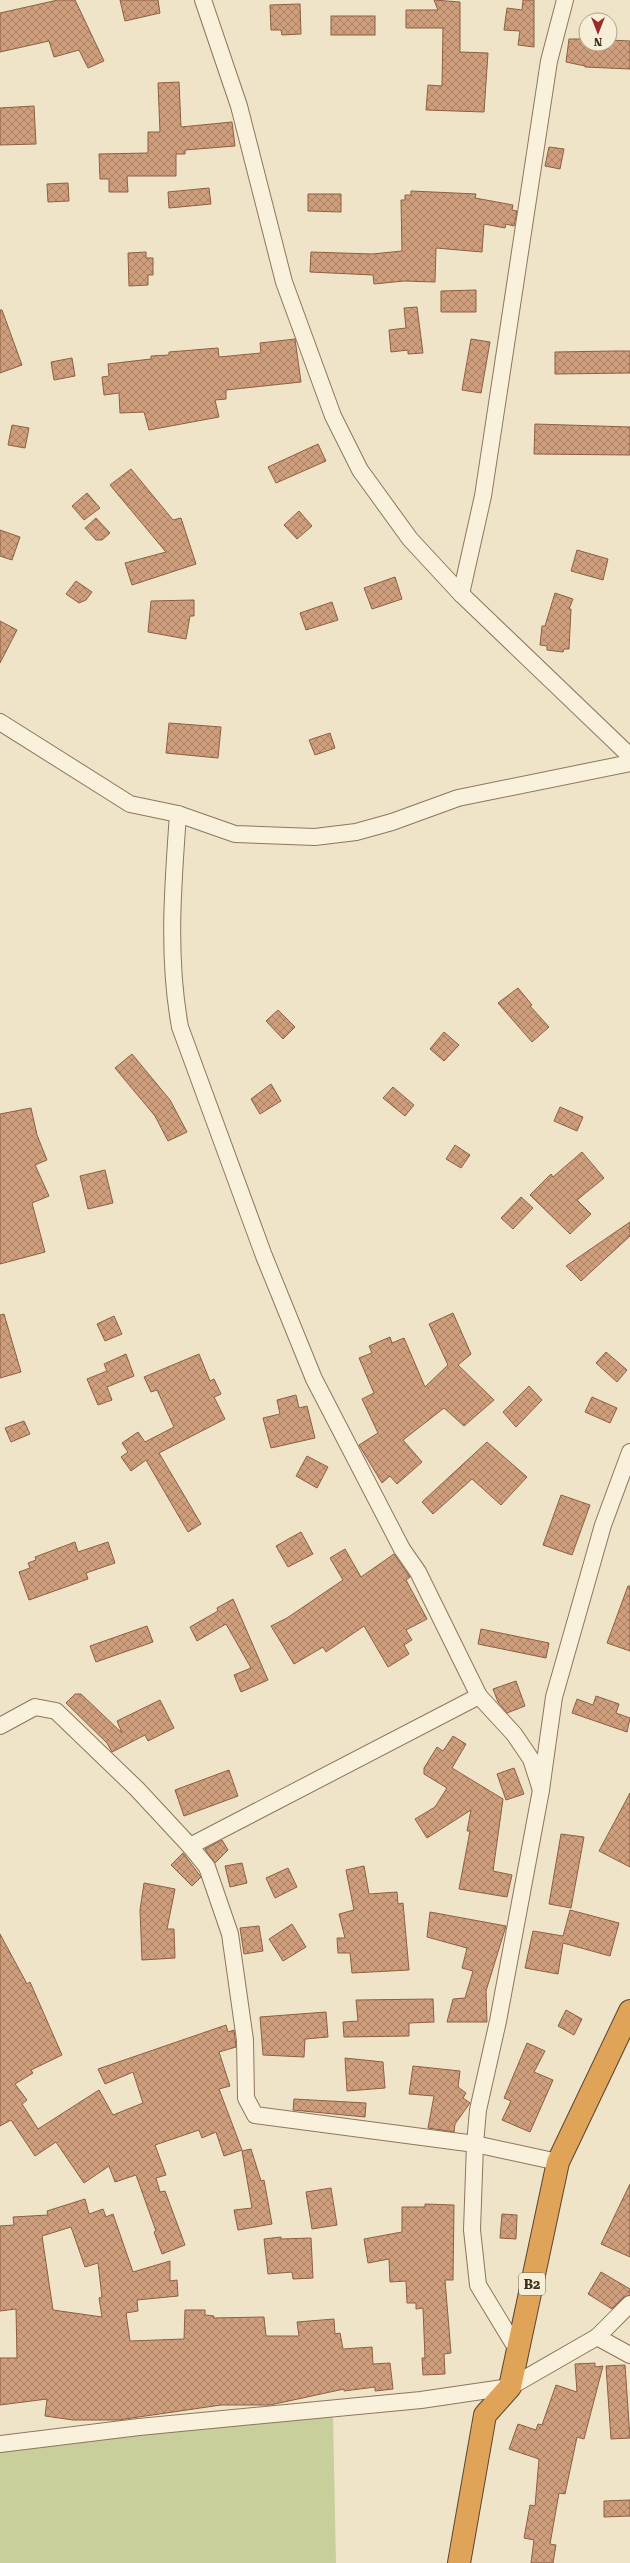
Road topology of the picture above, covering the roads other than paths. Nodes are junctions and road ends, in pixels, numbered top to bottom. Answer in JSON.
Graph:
{"nodes":[{"id":1,"x":203,"y":0,"type":"edge"},
{"id":2,"x":565,"y":0,"type":"edge"},
{"id":3,"x":461,"y":594,"type":"junction"},
{"id":4,"x":0,"y":722,"type":"edge"},
{"id":5,"x":630,"y":756,"type":"edge"},
{"id":6,"x":630,"y":763,"type":"edge"},
{"id":7,"x":178,"y":814,"type":"junction"},
{"id":8,"x":630,"y":1452,"type":"edge"},
{"id":9,"x":479,"y":1696,"type":"junction"},
{"id":10,"x":0,"y":1726,"type":"edge"},
{"id":11,"x":541,"y":1790,"type":"junction"},
{"id":12,"x":190,"y":1846,"type":"junction"},
{"id":13,"x":630,"y":2011,"type":"edge"},
{"id":14,"x":475,"y":2144,"type":"junction"},
{"id":15,"x":558,"y":2162,"type":"junction"},
{"id":16,"x":630,"y":2304,"type":"edge"},
{"id":17,"x":597,"y":2338,"type":"junction"},
{"id":18,"x":518,"y":2351,"type":"junction"},
{"id":19,"x":630,"y":2355,"type":"edge"},
{"id":20,"x":510,"y":2387,"type":"junction"},
{"id":21,"x":0,"y":2444,"type":"edge"},
{"id":22,"x":459,"y":2563,"type":"edge"}],
"edges":[{"from":1,"to":3,"type":"street"},
{"from":2,"to":3,"type":"street"},
{"from":3,"to":5,"type":"street"},
{"from":4,"to":7,"type":"street"},
{"from":6,"to":7,"type":"street"},
{"from":7,"to":9,"type":"street"},
{"from":8,"to":11,"type":"street"},
{"from":9,"to":11,"type":"street"},
{"from":9,"to":12,"type":"street"},
{"from":10,"to":12,"type":"street"},
{"from":11,"to":14,"type":"street"},
{"from":12,"to":14,"type":"street"},
{"from":13,"to":15,"type":"highway","number":"B2"},
{"from":14,"to":15,"type":"street"},
{"from":14,"to":18,"type":"street"},
{"from":15,"to":18,"type":"highway","number":"B2"},
{"from":16,"to":17,"type":"street"},
{"from":17,"to":19,"type":"street"},
{"from":17,"to":20,"type":"street"},
{"from":18,"to":20,"type":"highway","number":"B2"},
{"from":20,"to":21,"type":"street"},
{"from":20,"to":22,"type":"highway","number":"B2"}]}
